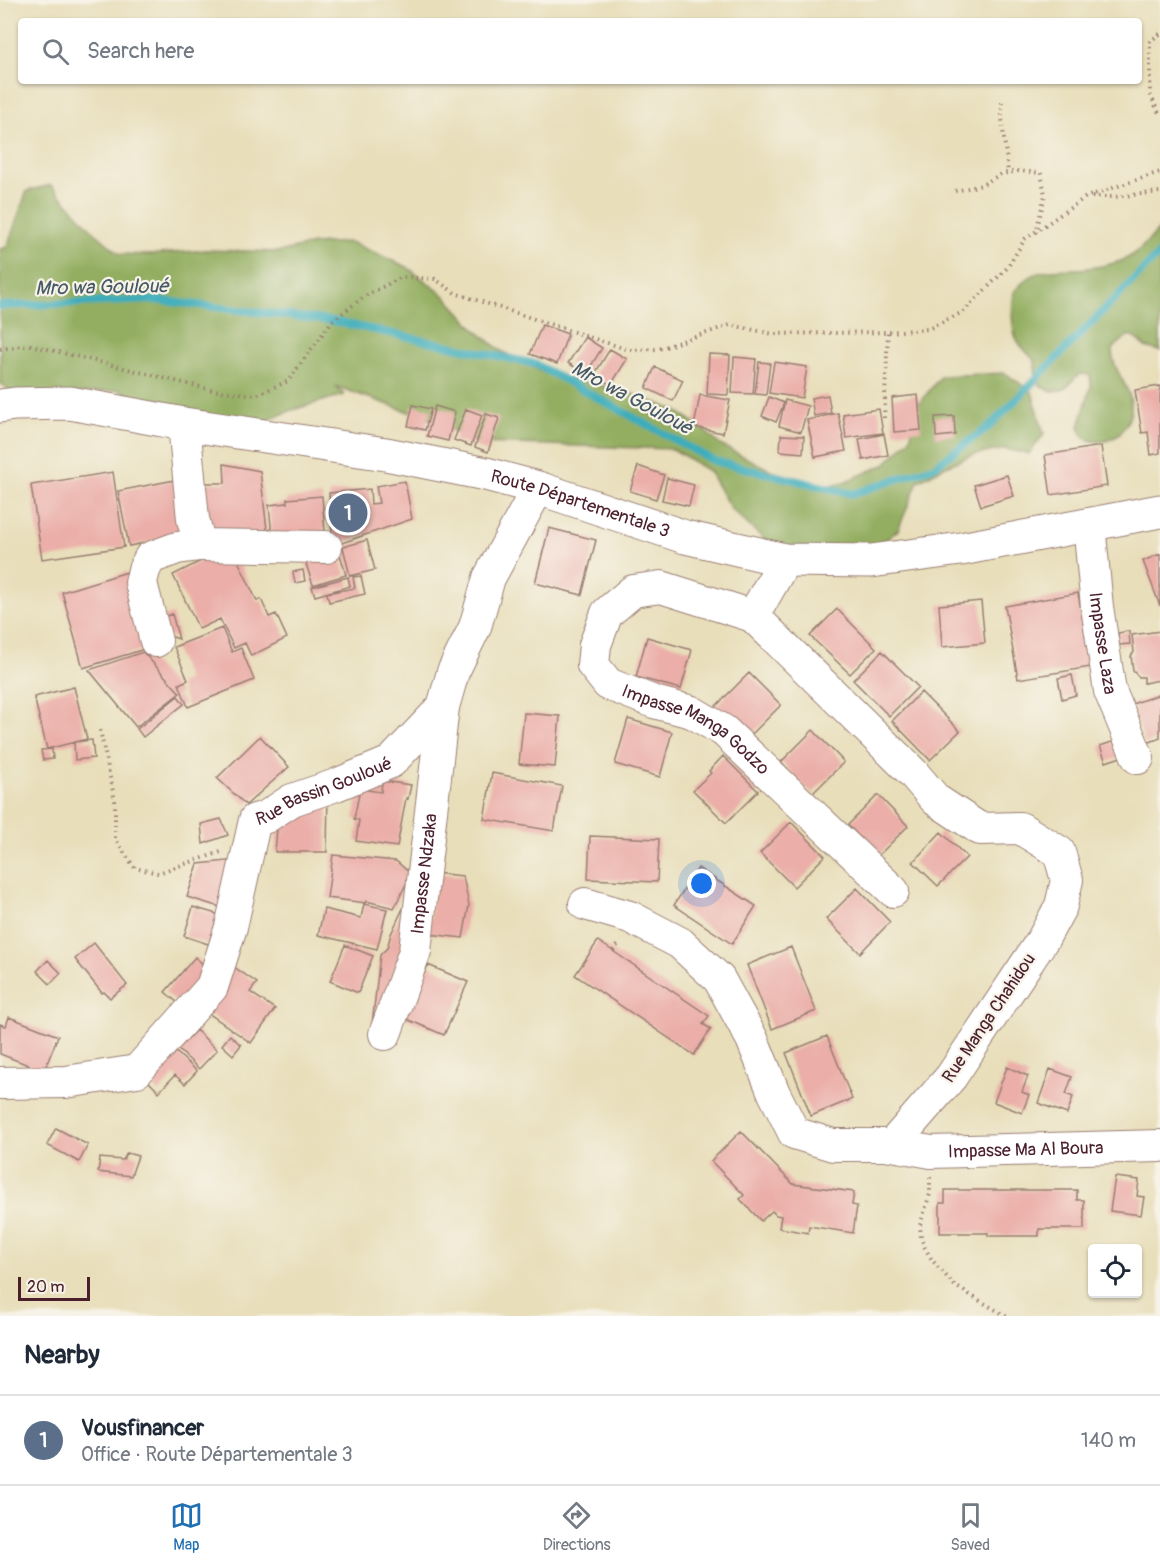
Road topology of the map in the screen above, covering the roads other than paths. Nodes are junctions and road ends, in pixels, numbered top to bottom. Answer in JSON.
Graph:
{"nodes":[{"id":1,"x":0,"y":406,"type":"edge"},
{"id":2,"x":184,"y":424,"type":"junction"},
{"id":3,"x":538,"y":488,"type":"junction"},
{"id":4,"x":1160,"y":511,"type":"edge"},
{"id":5,"x":1089,"y":524,"type":"junction"},
{"id":6,"x":200,"y":545,"type":"junction"},
{"id":7,"x":326,"y":547,"type":"dead end"},
{"id":8,"x":785,"y":560,"type":"junction"},
{"id":9,"x":753,"y":616,"type":"junction"},
{"id":10,"x":156,"y":641,"type":"dead end"},
{"id":11,"x":443,"y":707,"type":"junction"},
{"id":12,"x":1138,"y":758,"type":"dead end"},
{"id":13,"x":893,"y":891,"type":"dead end"},
{"id":14,"x":585,"y":904,"type":"dead end"},
{"id":15,"x":385,"y":1034,"type":"dead end"},
{"id":16,"x":0,"y":1083,"type":"edge"},
{"id":17,"x":892,"y":1145,"type":"junction"},
{"id":18,"x":1160,"y":1146,"type":"edge"}],
"edges":[{"from":1,"to":2,"type":"main road","name":"Route Départementale 3"},
{"from":2,"to":3,"type":"main road","name":"Route Départementale 3"},
{"from":2,"to":6,"type":"street"},
{"from":3,"to":8,"type":"main road","name":"Route Départementale 3"},
{"from":3,"to":11,"type":"street","name":"Rue Bassin Gouloué"},
{"from":4,"to":5,"type":"main road","name":"Route Départementale 3"},
{"from":5,"to":8,"type":"main road","name":"Route Départementale 3"},
{"from":5,"to":12,"type":"street","name":"Impasse Laza"},
{"from":6,"to":7,"type":"street"},
{"from":6,"to":10,"type":"street"},
{"from":8,"to":9,"type":"street"},
{"from":9,"to":13,"type":"street","name":"Impasse Manga Godzo"},
{"from":9,"to":17,"type":"street","name":"Rue Manga Chahidou"},
{"from":11,"to":15,"type":"street","name":"Impasse Ndzaka"},
{"from":11,"to":16,"type":"street","name":"Rue Bassin Gouloué"},
{"from":14,"to":17,"type":"street"},
{"from":17,"to":18,"type":"street","name":"Impasse Ma Al Boura"}]}
